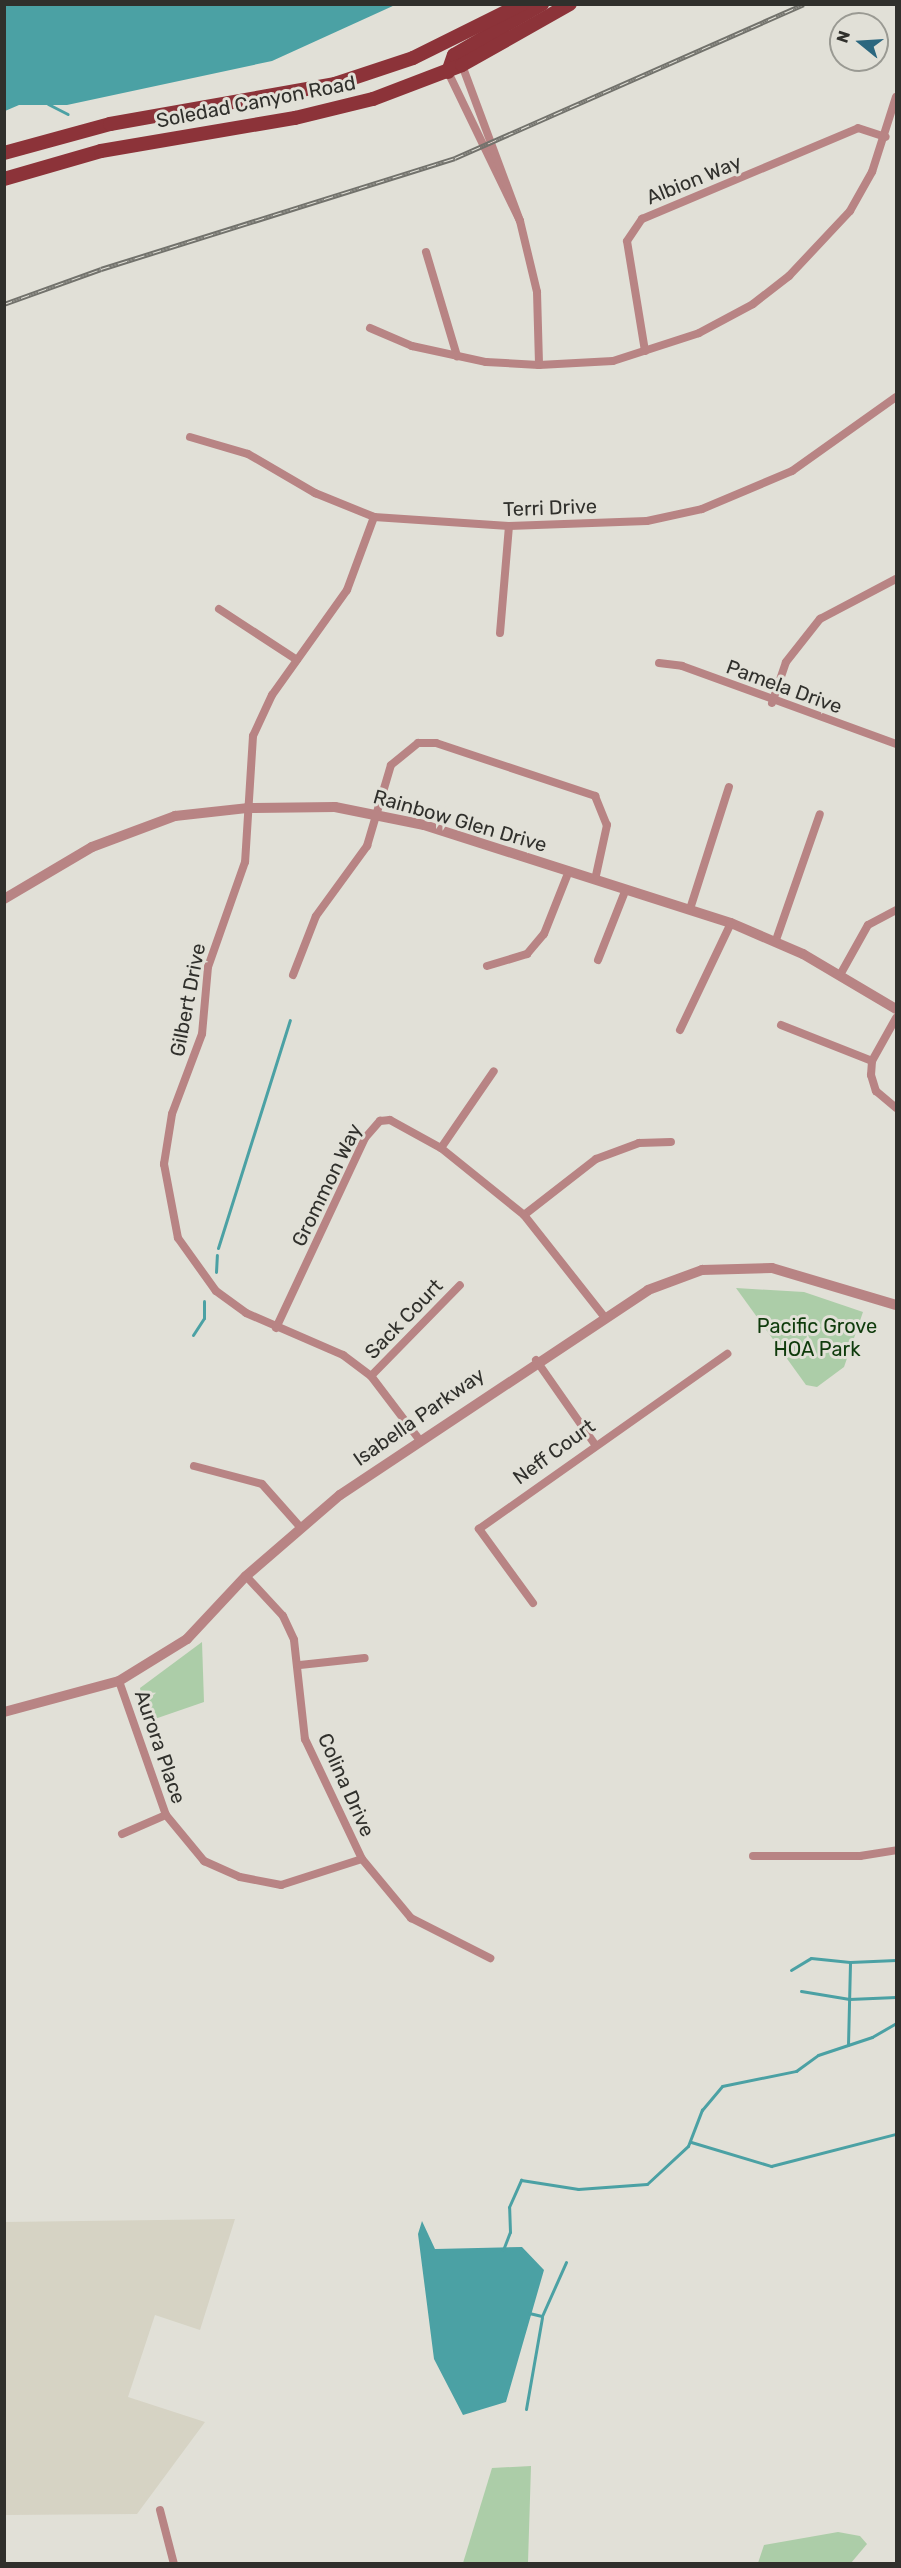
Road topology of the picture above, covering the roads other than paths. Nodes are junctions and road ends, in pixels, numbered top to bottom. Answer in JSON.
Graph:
{"nodes":[{"id":1,"x":522,"y":4,"type":"edge"},
{"id":2,"x":542,"y":4,"type":"edge"},
{"id":3,"x":570,"y":4,"type":"edge"},
{"id":4,"x":462,"y":65,"type":"junction"},
{"id":5,"x":448,"y":72,"type":"junction"},
{"id":6,"x":897,"y":97,"type":"edge"},
{"id":7,"x":886,"y":137,"type":"junction"},
{"id":8,"x":4,"y":153,"type":"edge"},
{"id":9,"x":4,"y":179,"type":"edge"},
{"id":10,"x":520,"y":221,"type":"junction"},
{"id":11,"x":426,"y":252,"type":"dead end"},
{"id":12,"x":370,"y":328,"type":"dead end"},
{"id":13,"x":645,"y":351,"type":"junction"},
{"id":14,"x":457,"y":356,"type":"junction"},
{"id":15,"x":539,"y":365,"type":"junction"},
{"id":16,"x":897,"y":397,"type":"edge"},
{"id":17,"x":190,"y":437,"type":"dead end"},
{"id":18,"x":375,"y":517,"type":"junction"},
{"id":19,"x":509,"y":526,"type":"junction"},
{"id":20,"x":897,"y":579,"type":"edge"},
{"id":21,"x":219,"y":609,"type":"dead end"},
{"id":22,"x":500,"y":633,"type":"dead end"},
{"id":23,"x":297,"y":660,"type":"junction"},
{"id":24,"x":659,"y":663,"type":"dead end"},
{"id":25,"x":772,"y":703,"type":"junction"},
{"id":26,"x":897,"y":744,"type":"edge"},
{"id":27,"x":729,"y":787,"type":"dead end"},
{"id":28,"x":247,"y":808,"type":"junction"},
{"id":29,"x":377,"y":813,"type":"junction"},
{"id":30,"x":820,"y":814,"type":"dead end"},
{"id":31,"x":569,"y":871,"type":"junction"},
{"id":32,"x":594,"y":880,"type":"junction"},
{"id":33,"x":626,"y":889,"type":"junction"},
{"id":34,"x":4,"y":900,"type":"edge"},
{"id":35,"x":690,"y":909,"type":"junction"},
{"id":36,"x":897,"y":910,"type":"edge"},
{"id":37,"x":731,"y":923,"type":"junction"},
{"id":38,"x":776,"y":940,"type":"junction"},
{"id":39,"x":598,"y":960,"type":"dead end"},
{"id":40,"x":487,"y":966,"type":"dead end"},
{"id":41,"x":293,"y":975,"type":"dead end"},
{"id":42,"x":840,"y":975,"type":"junction"},
{"id":43,"x":897,"y":1009,"type":"edge"},
{"id":44,"x":897,"y":1018,"type":"edge"},
{"id":45,"x":782,"y":1024,"type":"dead end"},
{"id":46,"x":680,"y":1030,"type":"dead end"},
{"id":47,"x":872,"y":1061,"type":"junction"},
{"id":48,"x":494,"y":1071,"type":"dead end"},
{"id":49,"x":897,"y":1108,"type":"edge"},
{"id":50,"x":671,"y":1142,"type":"dead end"},
{"id":51,"x":441,"y":1148,"type":"junction"},
{"id":52,"x":524,"y":1215,"type":"junction"},
{"id":53,"x":460,"y":1285,"type":"dead end"},
{"id":54,"x":897,"y":1305,"type":"edge"},
{"id":55,"x":603,"y":1315,"type":"junction"},
{"id":56,"x":276,"y":1328,"type":"junction"},
{"id":57,"x":727,"y":1354,"type":"dead end"},
{"id":58,"x":536,"y":1359,"type":"junction"},
{"id":59,"x":371,"y":1376,"type":"junction"},
{"id":60,"x":418,"y":1438,"type":"junction"},
{"id":61,"x":594,"y":1443,"type":"junction"},
{"id":62,"x":194,"y":1466,"type":"dead end"},
{"id":63,"x":301,"y":1528,"type":"junction"},
{"id":64,"x":246,"y":1576,"type":"junction"},
{"id":65,"x":533,"y":1603,"type":"dead end"},
{"id":66,"x":365,"y":1658,"type":"dead end"},
{"id":67,"x":300,"y":1665,"type":"junction"},
{"id":68,"x":119,"y":1681,"type":"junction"},
{"id":69,"x":4,"y":1712,"type":"edge"},
{"id":70,"x":166,"y":1815,"type":"junction"},
{"id":71,"x":122,"y":1834,"type":"dead end"},
{"id":72,"x":897,"y":1850,"type":"edge"},
{"id":73,"x":753,"y":1857,"type":"dead end"},
{"id":74,"x":362,"y":1859,"type":"junction"},
{"id":75,"x":490,"y":1958,"type":"dead end"},
{"id":76,"x":160,"y":2510,"type":"dead end"},
{"id":77,"x":174,"y":2564,"type":"edge"}],
"edges":[{"from":1,"to":8,"type":"main road","name":"Soledad Canyon Road"},
{"from":2,"to":5,"type":"main road"},
{"from":3,"to":4,"type":"main road","name":"Soledad Canyon Road"},
{"from":4,"to":5,"type":"main road","name":"Soledad Canyon Road"},
{"from":4,"to":10,"type":"street"},
{"from":5,"to":9,"type":"main road","name":"Soledad Canyon Road"},
{"from":5,"to":10,"type":"street"},
{"from":6,"to":7,"type":"street"},
{"from":7,"to":13,"type":"street"},
{"from":7,"to":13,"type":"street","name":"Albion Way"},
{"from":10,"to":15,"type":"street"},
{"from":11,"to":14,"type":"street"},
{"from":12,"to":14,"type":"street"},
{"from":13,"to":15,"type":"street"},
{"from":14,"to":15,"type":"street"},
{"from":16,"to":19,"type":"street","name":"Terri Drive"},
{"from":17,"to":18,"type":"street","name":"Terri Drive"},
{"from":18,"to":19,"type":"street","name":"Terri Drive"},
{"from":18,"to":23,"type":"street","name":"Gilbert Drive"},
{"from":19,"to":22,"type":"street"},
{"from":20,"to":25,"type":"street"},
{"from":21,"to":23,"type":"street"},
{"from":23,"to":28,"type":"street","name":"Gilbert Drive"},
{"from":24,"to":25,"type":"street","name":"Pamela Drive"},
{"from":25,"to":26,"type":"street","name":"Pamela Drive"},
{"from":27,"to":35,"type":"street"},
{"from":28,"to":29,"type":"street","name":"Rainbow Glen Drive"},
{"from":28,"to":34,"type":"street","name":"Rainbow Glen Drive"},
{"from":28,"to":56,"type":"street","name":"Gilbert Drive"},
{"from":29,"to":31,"type":"street","name":"Rainbow Glen Drive"},
{"from":29,"to":32,"type":"street"},
{"from":29,"to":41,"type":"street"},
{"from":30,"to":38,"type":"street"},
{"from":31,"to":32,"type":"street","name":"Rainbow Glen Drive"},
{"from":31,"to":40,"type":"street"},
{"from":32,"to":33,"type":"street","name":"Rainbow Glen Drive"},
{"from":33,"to":35,"type":"street","name":"Rainbow Glen Drive"},
{"from":33,"to":39,"type":"street"},
{"from":35,"to":37,"type":"street","name":"Rainbow Glen Drive"},
{"from":36,"to":42,"type":"street"},
{"from":37,"to":38,"type":"street","name":"Rainbow Glen Drive"},
{"from":37,"to":46,"type":"street"},
{"from":38,"to":42,"type":"street","name":"Rainbow Glen Drive"},
{"from":42,"to":43,"type":"street","name":"Rainbow Glen Drive"},
{"from":44,"to":47,"type":"street"},
{"from":45,"to":47,"type":"street"},
{"from":47,"to":49,"type":"street"},
{"from":48,"to":51,"type":"street"},
{"from":50,"to":52,"type":"street"},
{"from":51,"to":52,"type":"street","name":"Grommon Way"},
{"from":51,"to":56,"type":"street","name":"Grommon Way"},
{"from":52,"to":55,"type":"street","name":"Grommon Way"},
{"from":53,"to":59,"type":"street","name":"Sack Court"},
{"from":54,"to":55,"type":"street","name":"Isabella Parkway"},
{"from":55,"to":58,"type":"street","name":"Isabella Parkway"},
{"from":56,"to":59,"type":"street","name":"Gilbert Drive"},
{"from":57,"to":61,"type":"street","name":"Neff Court"},
{"from":58,"to":60,"type":"street","name":"Isabella Parkway"},
{"from":58,"to":61,"type":"street"},
{"from":59,"to":60,"type":"street","name":"Gilbert Drive"},
{"from":60,"to":63,"type":"street","name":"Isabella Parkway"},
{"from":61,"to":65,"type":"street","name":"Neff Court"},
{"from":62,"to":63,"type":"street"},
{"from":63,"to":64,"type":"street","name":"Isabella Parkway"},
{"from":64,"to":67,"type":"street","name":"Colina Drive"},
{"from":64,"to":68,"type":"street","name":"Isabella Parkway"},
{"from":66,"to":67,"type":"street"},
{"from":67,"to":74,"type":"street","name":"Colina Drive"},
{"from":68,"to":69,"type":"street","name":"Isabella Parkway"},
{"from":68,"to":70,"type":"street","name":"Aurora Place"},
{"from":70,"to":71,"type":"street"},
{"from":70,"to":74,"type":"street","name":"Aurora Place"},
{"from":72,"to":73,"type":"street"},
{"from":74,"to":75,"type":"street","name":"Colina Drive"},
{"from":76,"to":77,"type":"street"}]}
